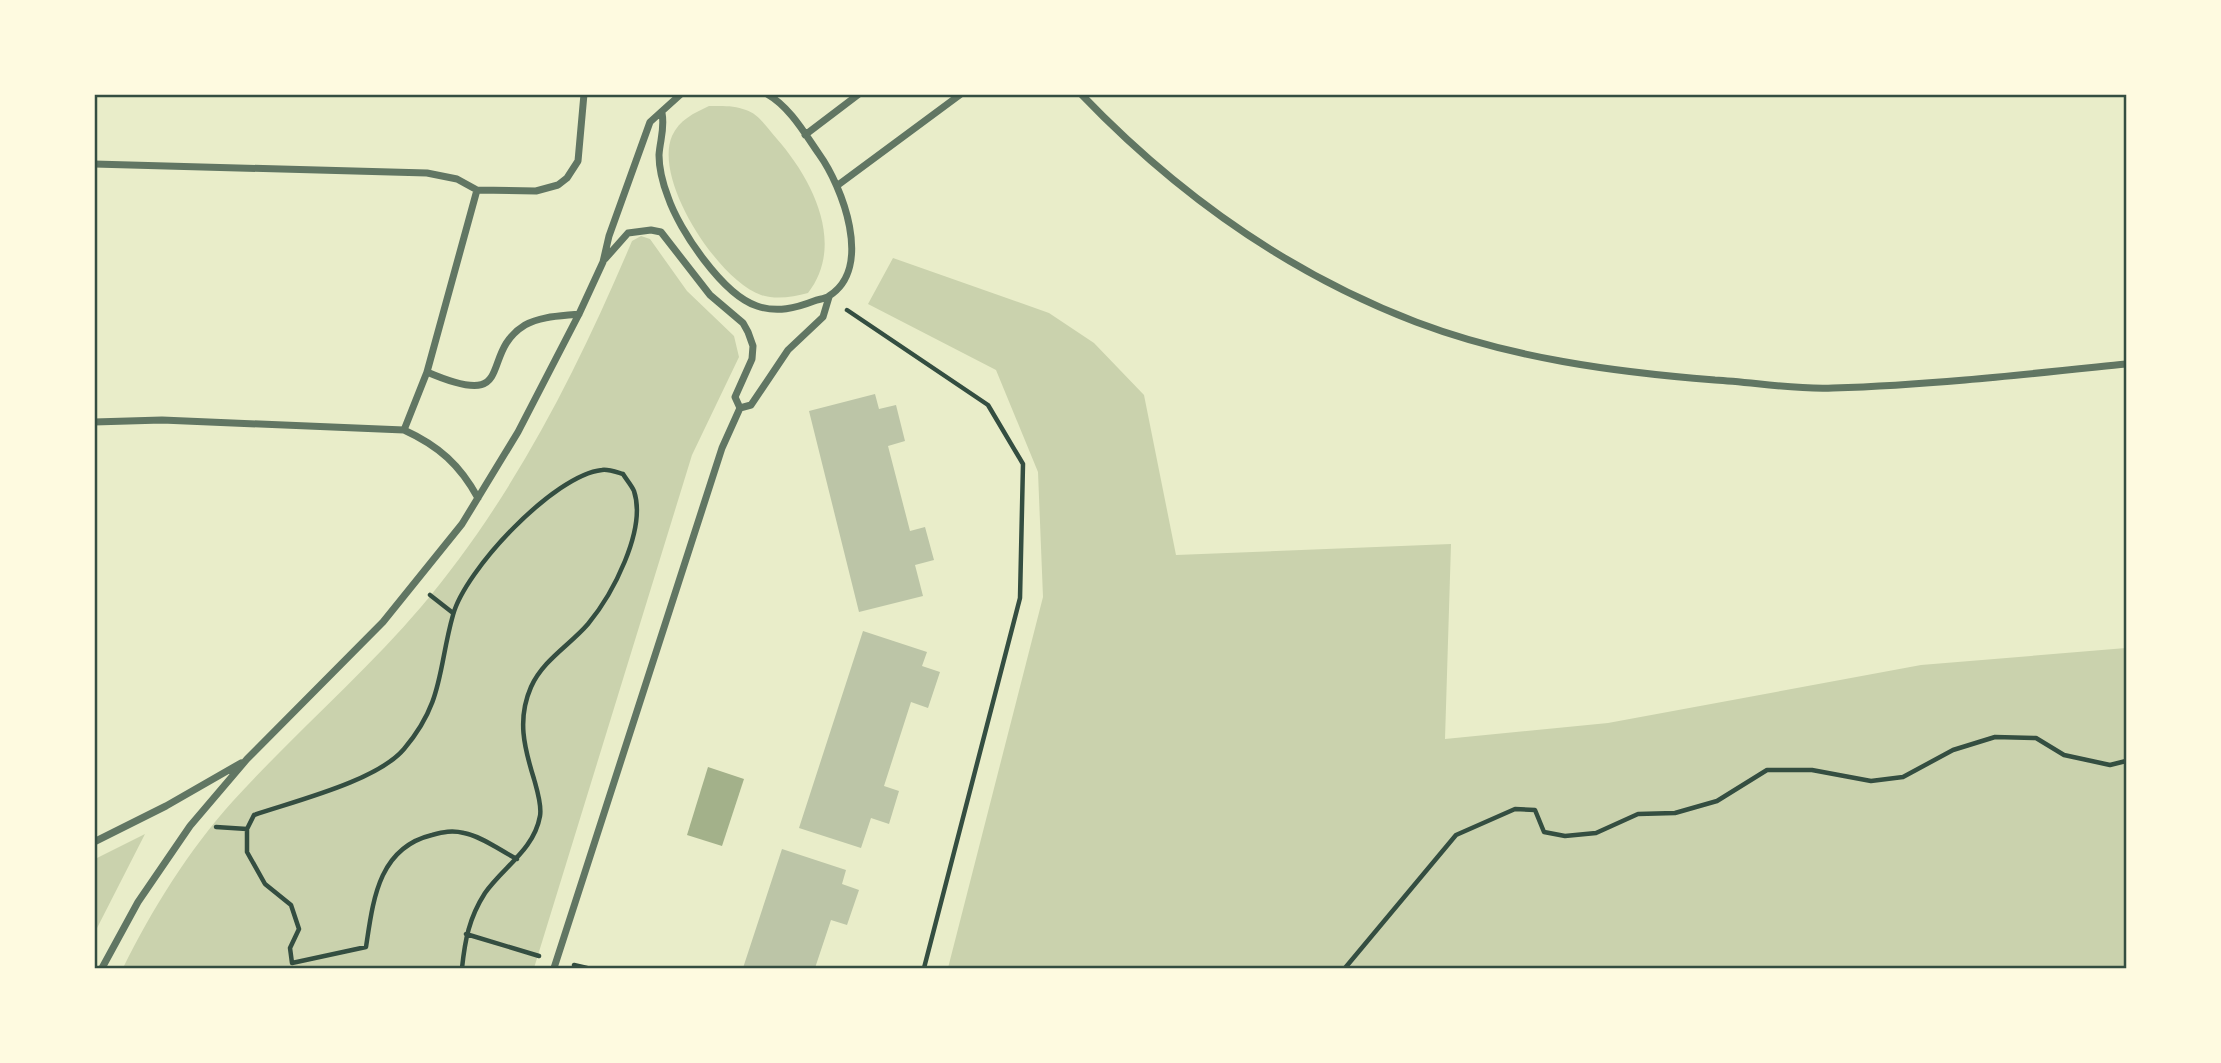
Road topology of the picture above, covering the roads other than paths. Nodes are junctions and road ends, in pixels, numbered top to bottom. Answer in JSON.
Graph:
{"nodes":[{"id":1,"x":584,"y":94,"type":"edge"},
{"id":2,"x":681,"y":94,"type":"edge"},
{"id":3,"x":767,"y":94,"type":"edge"},
{"id":4,"x":859,"y":94,"type":"edge"},
{"id":5,"x":961,"y":94,"type":"edge"},
{"id":6,"x":1081,"y":94,"type":"edge"},
{"id":7,"x":662,"y":113,"type":"junction"},
{"id":8,"x":805,"y":135,"type":"junction"},
{"id":9,"x":94,"y":164,"type":"edge"},
{"id":10,"x":838,"y":185,"type":"junction"},
{"id":11,"x":477,"y":190,"type":"junction"},
{"id":12,"x":603,"y":262,"type":"junction"},
{"id":13,"x":828,"y":297,"type":"junction"},
{"id":14,"x":579,"y":314,"type":"junction"},
{"id":15,"x":2126,"y":364,"type":"edge"},
{"id":16,"x":427,"y":372,"type":"junction"},
{"id":17,"x":740,"y":408,"type":"junction"},
{"id":18,"x":94,"y":422,"type":"edge"},
{"id":19,"x":404,"y":430,"type":"junction"},
{"id":20,"x":478,"y":498,"type":"junction"},
{"id":21,"x":247,"y":759,"type":"junction"},
{"id":22,"x":94,"y":842,"type":"edge"},
{"id":23,"x":555,"y":965,"type":"edge"},
{"id":24,"x":102,"y":968,"type":"edge"}],
"edges":[{"from":1,"to":11,"type":"street"},
{"from":2,"to":7,"type":"street"},
{"from":3,"to":8,"type":"street"},
{"from":4,"to":8,"type":"street"},
{"from":5,"to":10,"type":"street"},
{"from":6,"to":15,"type":"street"},
{"from":7,"to":12,"type":"street"},
{"from":7,"to":13,"type":"street"},
{"from":8,"to":10,"type":"street"},
{"from":9,"to":11,"type":"street"},
{"from":10,"to":13,"type":"street"},
{"from":11,"to":16,"type":"street"},
{"from":12,"to":14,"type":"street"},
{"from":12,"to":17,"type":"street"},
{"from":13,"to":17,"type":"street"},
{"from":14,"to":16,"type":"street"},
{"from":14,"to":20,"type":"street"},
{"from":16,"to":19,"type":"street"},
{"from":17,"to":23,"type":"street"},
{"from":18,"to":19,"type":"street"},
{"from":19,"to":20,"type":"street"},
{"from":20,"to":21,"type":"street"},
{"from":21,"to":22,"type":"street"},
{"from":21,"to":24,"type":"street"}]}
